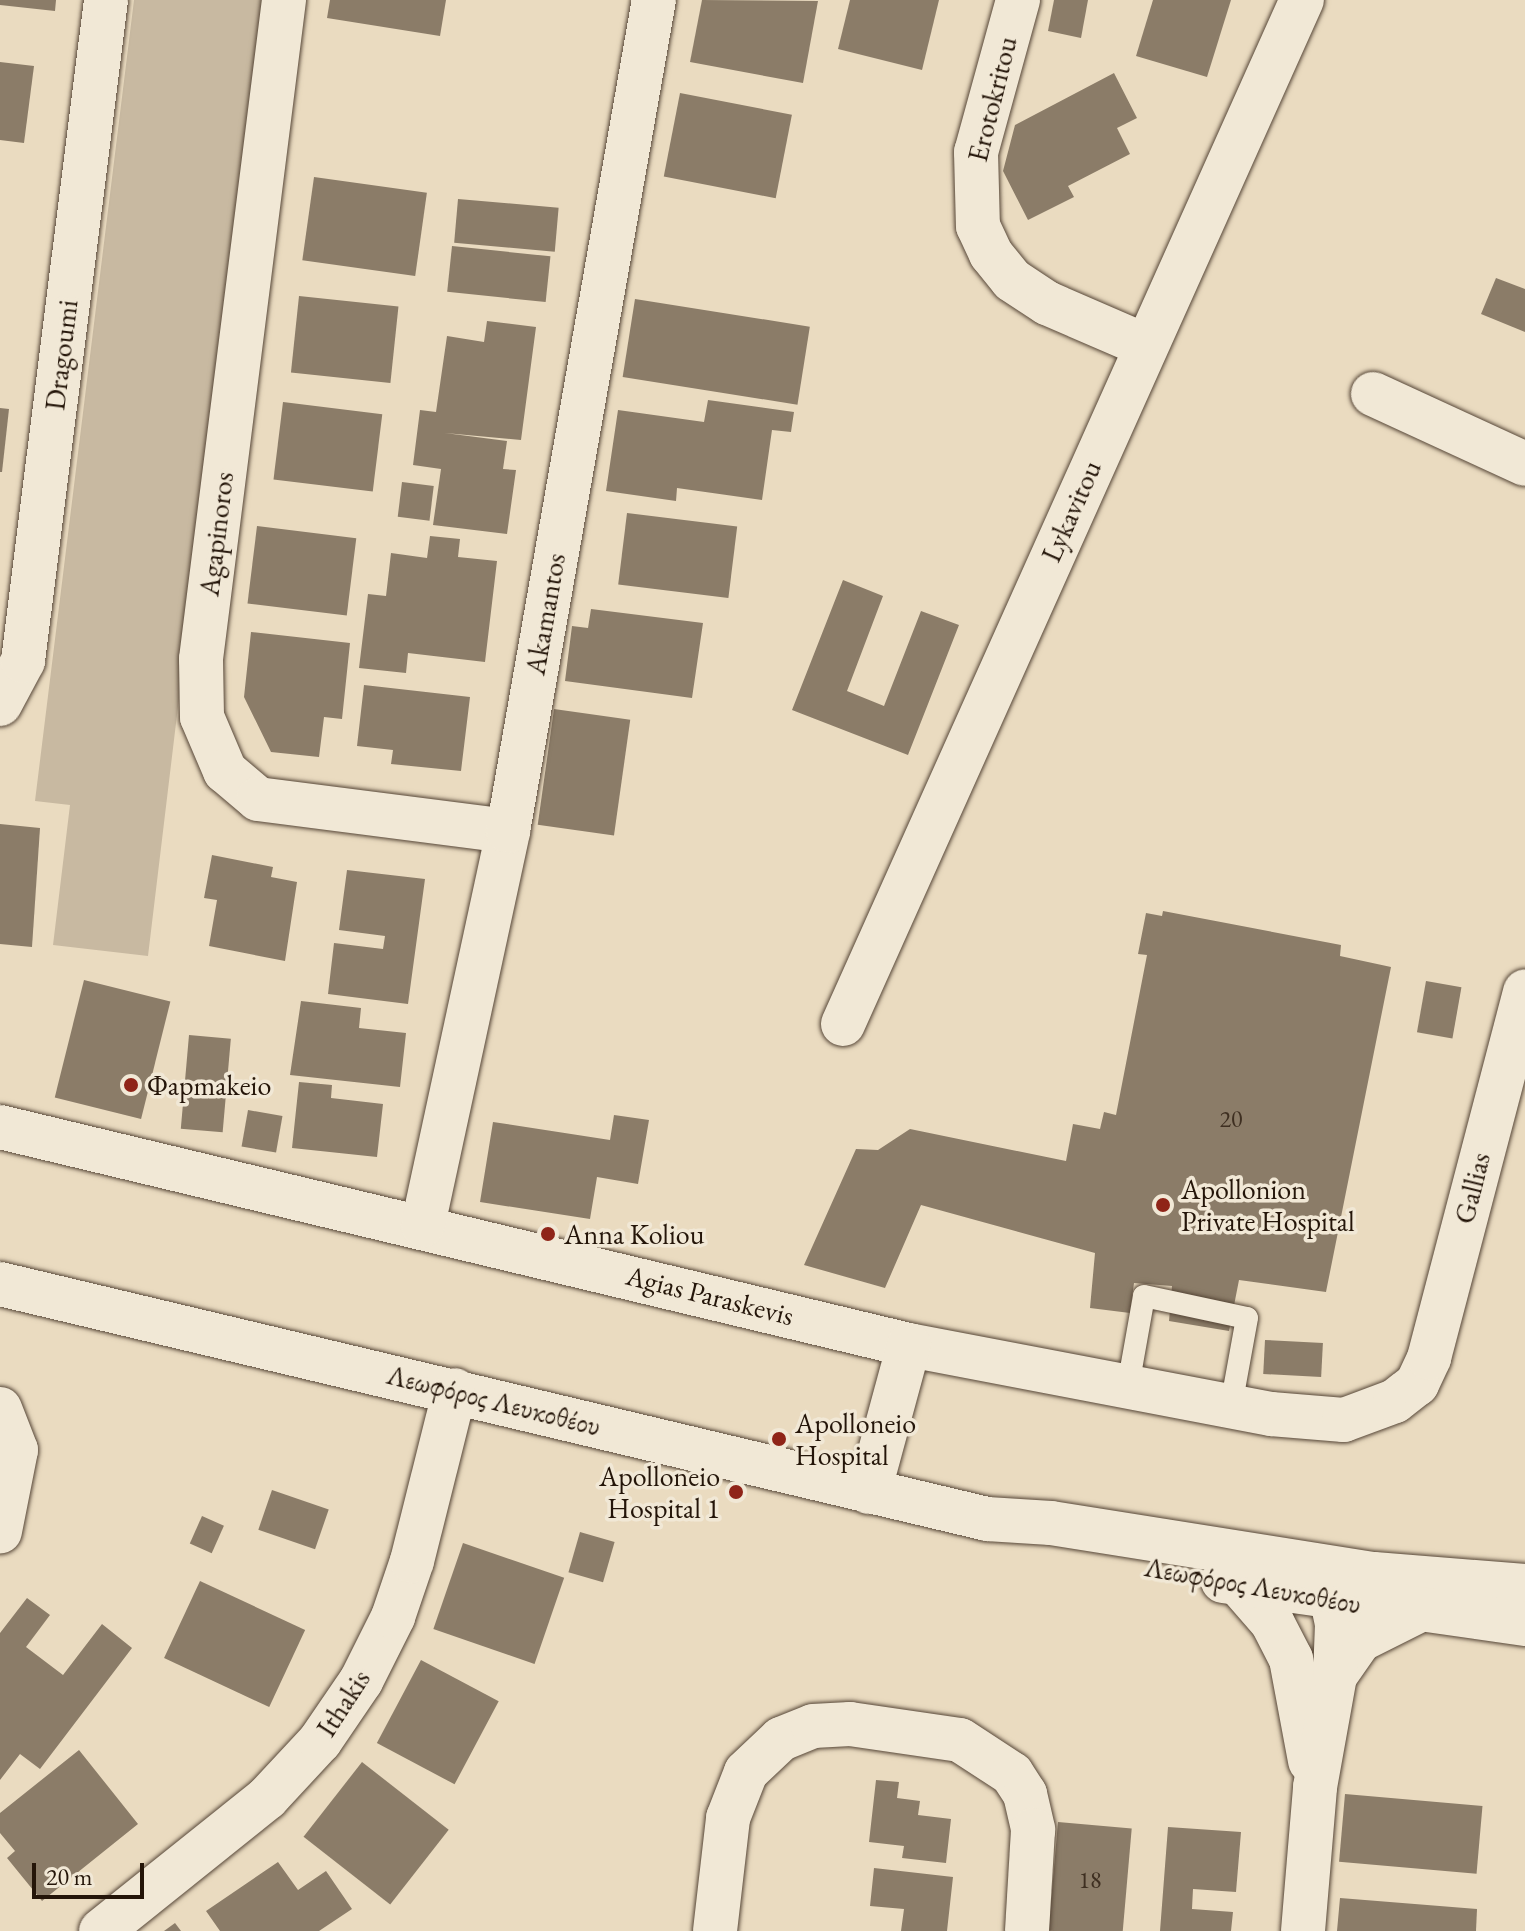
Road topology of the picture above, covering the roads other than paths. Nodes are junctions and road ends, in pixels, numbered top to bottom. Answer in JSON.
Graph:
{"nodes":[{"id":1,"x":106,"y":0,"type":"edge"},
{"id":2,"x":284,"y":0,"type":"edge"},
{"id":3,"x":654,"y":0,"type":"edge"},
{"id":4,"x":1018,"y":0,"type":"edge"},
{"id":5,"x":1302,"y":0,"type":"edge"},
{"id":6,"x":1144,"y":345,"type":"junction"},
{"id":7,"x":1373,"y":394,"type":"dead end"},
{"id":8,"x":1525,"y":464,"type":"edge"},
{"id":9,"x":0,"y":704,"type":"edge"},
{"id":10,"x":508,"y":831,"type":"junction"},
{"id":11,"x":1525,"y":991,"type":"edge"},
{"id":12,"x":843,"y":1024,"type":"dead end"},
{"id":13,"x":0,"y":1127,"type":"edge"},
{"id":14,"x":423,"y":1225,"type":"junction"},
{"id":15,"x":0,"y":1284,"type":"edge"},
{"id":16,"x":909,"y":1345,"type":"junction"},
{"id":17,"x":1417,"y":1384,"type":"joint"},
{"id":18,"x":1128,"y":1386,"type":"junction"},
{"id":19,"x":455,"y":1390,"type":"junction"},
{"id":20,"x":1231,"y":1406,"type":"junction"},
{"id":21,"x":0,"y":1409,"type":"edge"},
{"id":22,"x":869,"y":1492,"type":"junction"},
{"id":23,"x":987,"y":1519,"type":"junction"},
{"id":24,"x":0,"y":1531,"type":"edge"},
{"id":25,"x":1301,"y":1563,"type":"junction"},
{"id":26,"x":1238,"y":1583,"type":"junction"},
{"id":27,"x":1525,"y":1586,"type":"edge"},
{"id":28,"x":1335,"y":1601,"type":"junction"},
{"id":29,"x":1416,"y":1612,"type":"junction"},
{"id":30,"x":1525,"y":1624,"type":"edge"},
{"id":31,"x":1335,"y":1676,"type":"junction"},
{"id":32,"x":1315,"y":1787,"type":"junction"},
{"id":33,"x":101,"y":1931,"type":"edge"},
{"id":34,"x":715,"y":1931,"type":"edge"},
{"id":35,"x":1027,"y":1931,"type":"edge"},
{"id":36,"x":1303,"y":1931,"type":"edge"}],
"edges":[{"from":1,"to":9,"type":"street","name":"Dragoumi"},
{"from":2,"to":10,"type":"street","name":"Agapinoros"},
{"from":3,"to":10,"type":"street","name":"Akamantos"},
{"from":4,"to":6,"type":"street","name":"Erotokritou"},
{"from":5,"to":6,"type":"street","name":"Lykavitou"},
{"from":6,"to":12,"type":"street","name":"Lykavitou"},
{"from":7,"to":8,"type":"street"},
{"from":10,"to":14,"type":"street","name":"Akamantos"},
{"from":11,"to":17,"type":"street","name":"Gallias"},
{"from":13,"to":14,"type":"street","name":"Agias Paraskevis"},
{"from":14,"to":16,"type":"street","name":"Agias Paraskevis"},
{"from":15,"to":19,"type":"street","name":"Λεωφόρος Λευκοθέου"},
{"from":16,"to":18,"type":"street","name":"Agias Paraskevis"},
{"from":16,"to":22,"type":"street"},
{"from":17,"to":20,"type":"street","name":"Agias Paraskevis"},
{"from":18,"to":20,"type":"street","name":"Agias Paraskevis"},
{"from":18,"to":20,"type":"lane"},
{"from":19,"to":22,"type":"street","name":"Λεωφόρος Λευκοθέου"},
{"from":19,"to":33,"type":"street","name":"Ithakis"},
{"from":21,"to":24,"type":"street"},
{"from":22,"to":23,"type":"street","name":"Λεωφόρος Λευκοθέου"},
{"from":23,"to":25,"type":"street","name":"Λεωφόρος Λευκοθέου"},
{"from":23,"to":26,"type":"street","name":"Λεωφόρος Λευκοθέου"},
{"from":25,"to":27,"type":"street","name":"Λεωφόρος Λευκοθέου"},
{"from":25,"to":28,"type":"street"},
{"from":26,"to":28,"type":"street","name":"Λεωφόρος Λευκοθέου"},
{"from":26,"to":32,"type":"street"},
{"from":28,"to":29,"type":"street","name":"Λεωφόρος Λευκοθέου"},
{"from":28,"to":31,"type":"street"},
{"from":29,"to":30,"type":"street","name":"Λεωφόρος Λευκοθέου"},
{"from":29,"to":31,"type":"street"},
{"from":31,"to":32,"type":"street"},
{"from":32,"to":36,"type":"street"},
{"from":34,"to":35,"type":"street"}]}
